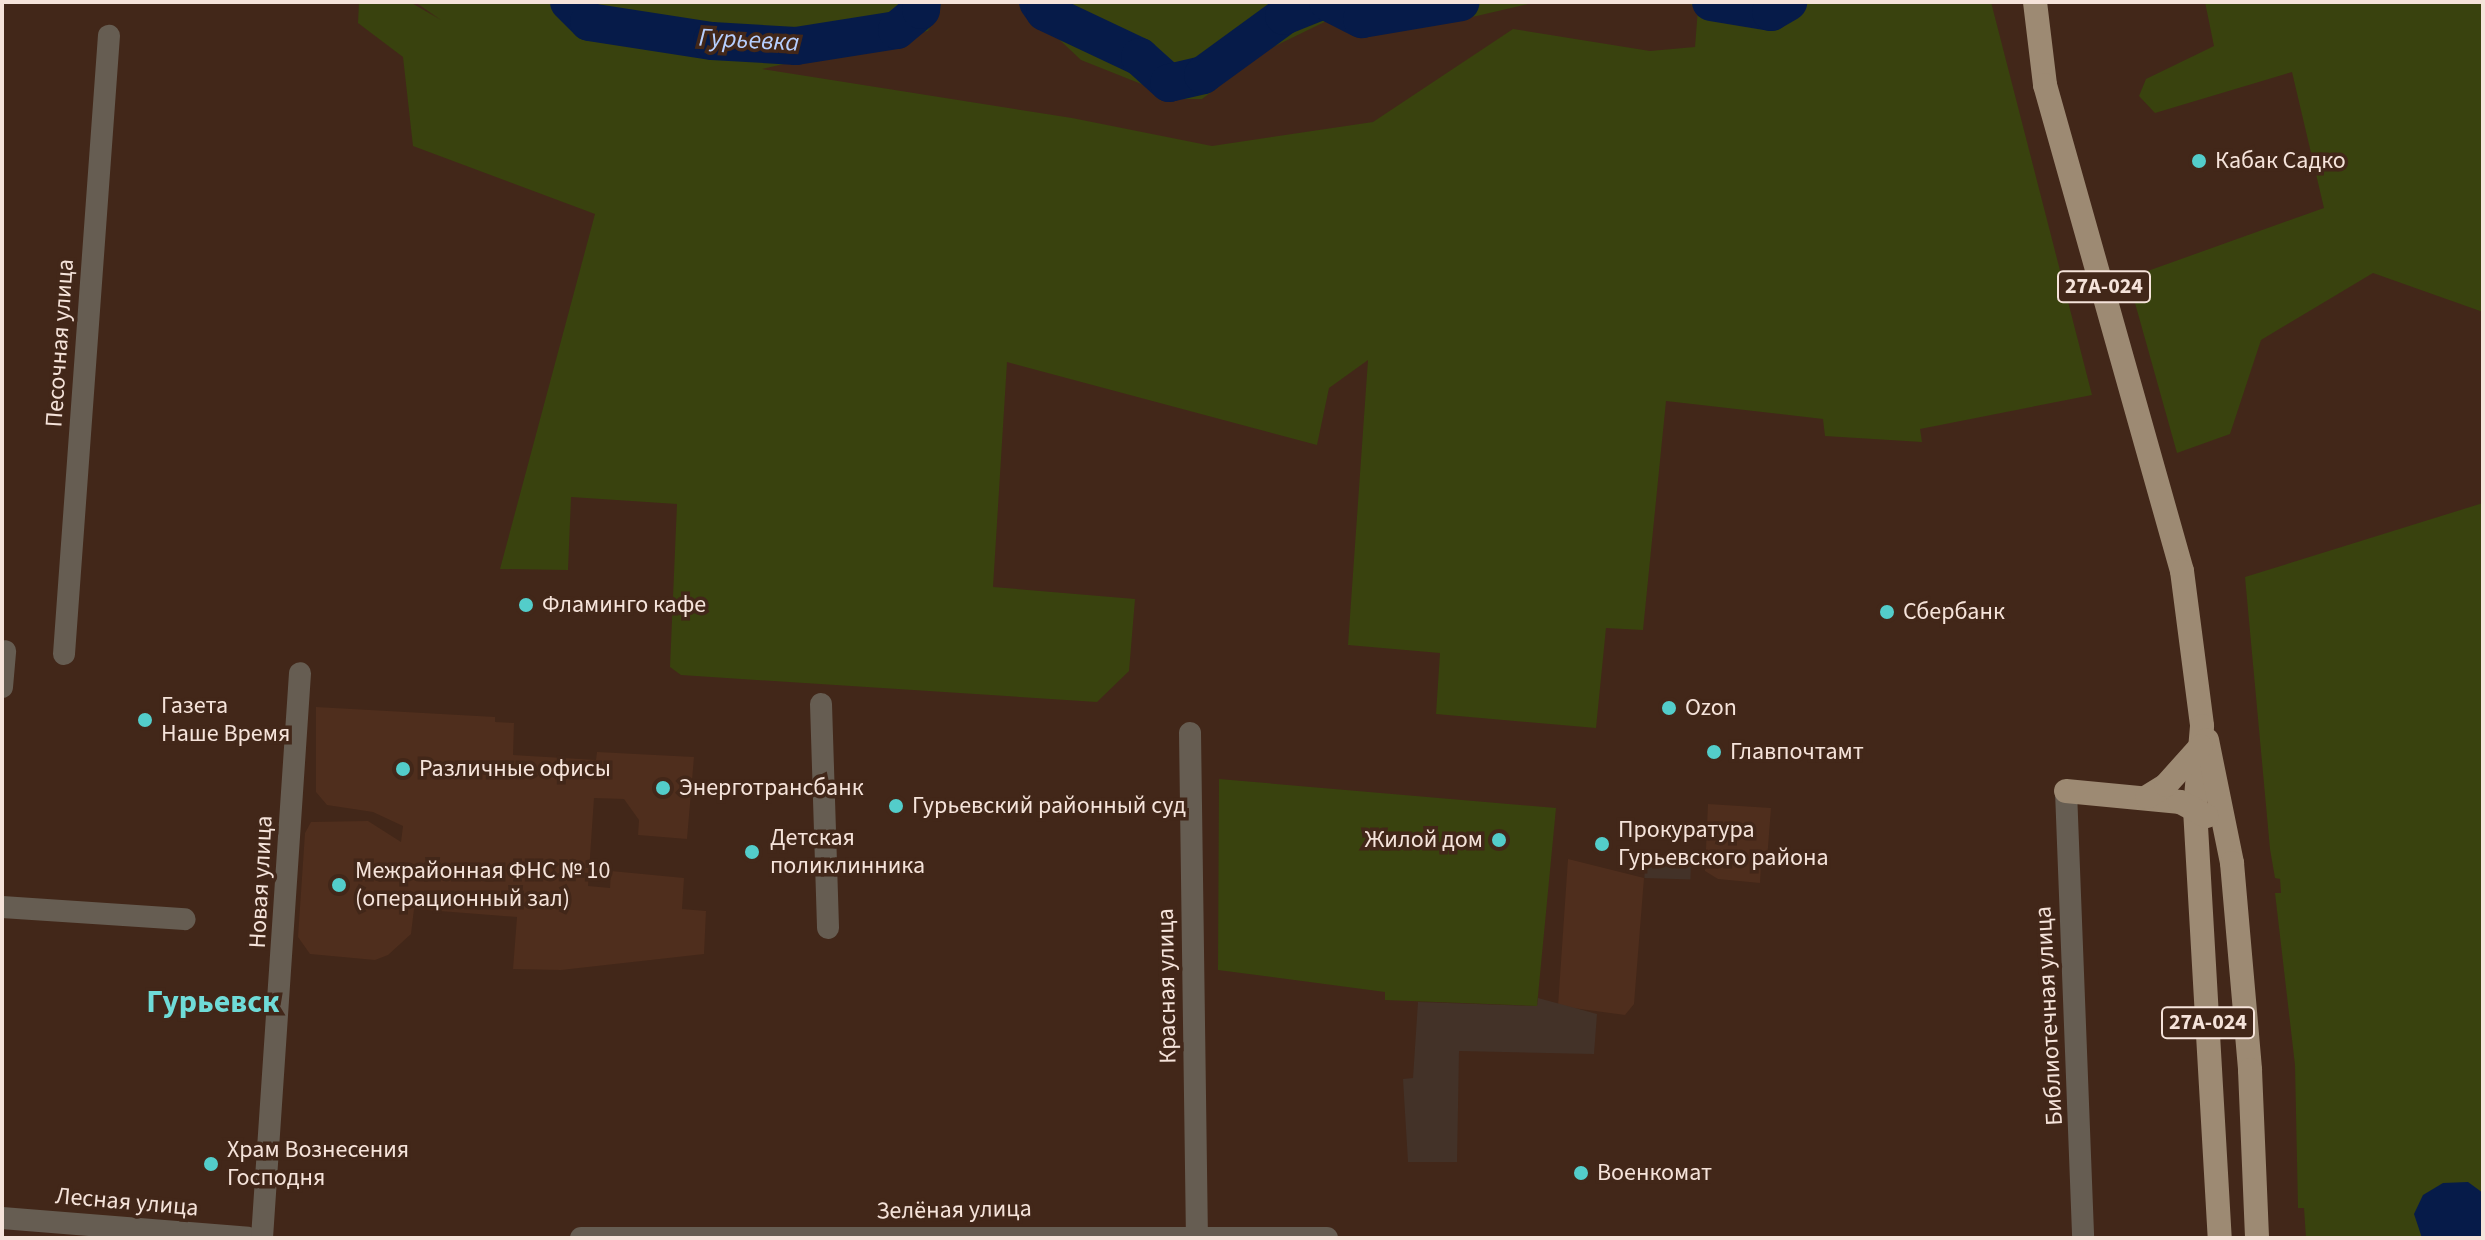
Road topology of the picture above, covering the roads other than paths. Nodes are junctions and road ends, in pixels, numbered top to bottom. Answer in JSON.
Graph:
{"nodes":[{"id":1,"x":2035,"y":2,"type":"edge"},
{"id":2,"x":109,"y":36,"type":"dead end"},
{"id":3,"x":5,"y":651,"type":"dead end"},
{"id":4,"x":64,"y":654,"type":"dead end"},
{"id":5,"x":300,"y":673,"type":"dead end"},
{"id":6,"x":2,"y":687,"type":"edge"},
{"id":7,"x":821,"y":704,"type":"dead end"},
{"id":8,"x":1190,"y":733,"type":"dead end"},
{"id":9,"x":2202,"y":736,"type":"junction"},
{"id":10,"x":2215,"y":767,"type":"junction"},
{"id":11,"x":2066,"y":791,"type":"joint"},
{"id":12,"x":2147,"y":797,"type":"junction"},
{"id":13,"x":2190,"y":802,"type":"junction"},
{"id":14,"x":2232,"y":863,"type":"junction"},
{"id":15,"x":2,"y":907,"type":"edge"},
{"id":16,"x":185,"y":919,"type":"dead end"},
{"id":17,"x":828,"y":928,"type":"dead end"},
{"id":18,"x":2,"y":1218,"type":"edge"},
{"id":19,"x":1197,"y":1237,"type":"edge"},
{"id":20,"x":248,"y":1238,"type":"edge"},
{"id":21,"x":262,"y":1238,"type":"edge"},
{"id":22,"x":581,"y":1238,"type":"edge"},
{"id":23,"x":1327,"y":1238,"type":"edge"},
{"id":24,"x":2083,"y":1238,"type":"edge"},
{"id":25,"x":2220,"y":1238,"type":"edge"},
{"id":26,"x":2257,"y":1238,"type":"edge"}],
"edges":[{"from":1,"to":9,"type":"main road","number":"27А-024"},
{"from":2,"to":4,"type":"street","name":"Песочная улица"},
{"from":3,"to":6,"type":"street"},
{"from":5,"to":21,"type":"street","name":"Новая улица"},
{"from":7,"to":17,"type":"street"},
{"from":8,"to":19,"type":"street","name":"Красная улица"},
{"from":9,"to":10,"type":"main road","number":"27А-024"},
{"from":9,"to":12,"type":"main road"},
{"from":9,"to":13,"type":"main road","number":"27А-024"},
{"from":10,"to":13,"type":"main road"},
{"from":10,"to":14,"type":"main road","number":"27А-024"},
{"from":11,"to":12,"type":"main road"},
{"from":11,"to":24,"type":"street","name":"Библиотечная улица"},
{"from":12,"to":13,"type":"main road"},
{"from":13,"to":14,"type":"main road","number":"27А-024"},
{"from":13,"to":25,"type":"main road","number":"27А-024"},
{"from":14,"to":26,"type":"main road","number":"27А-024"},
{"from":15,"to":16,"type":"street"},
{"from":18,"to":20,"type":"street","name":"Лесная улица"},
{"from":19,"to":22,"type":"street","name":"Зелёная улица"},
{"from":19,"to":23,"type":"street","name":"Зелёная улица"}]}
